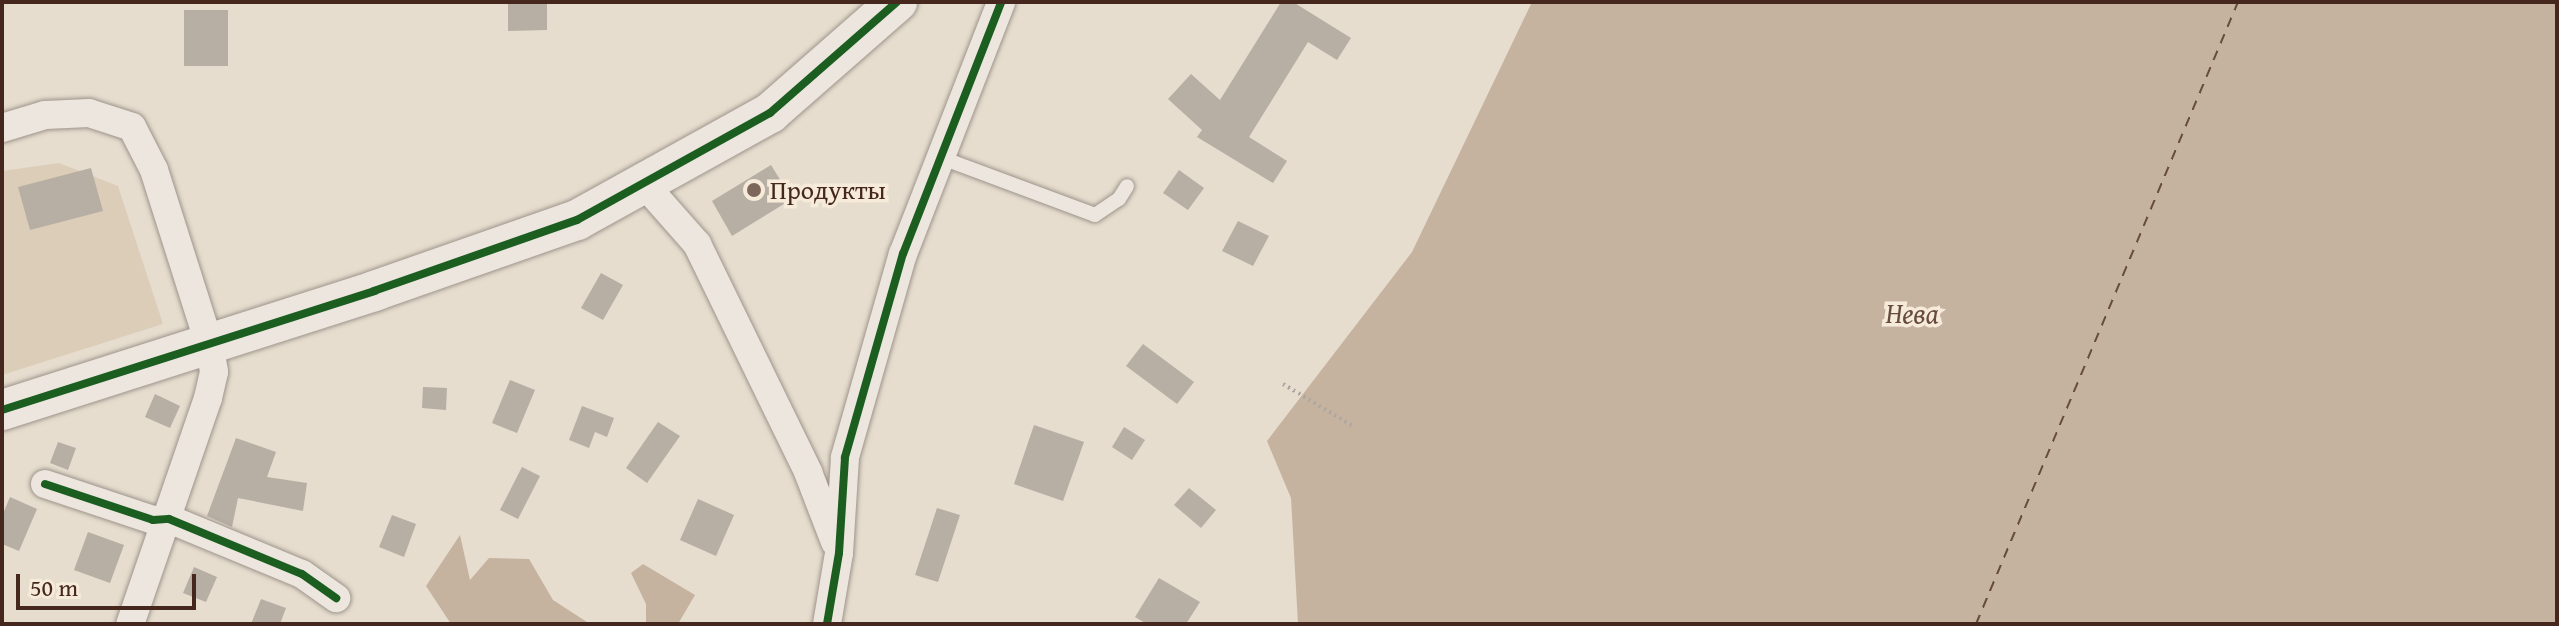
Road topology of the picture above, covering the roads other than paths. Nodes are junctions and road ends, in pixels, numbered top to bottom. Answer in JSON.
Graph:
{"nodes":[{"id":1,"x":897,"y":2,"type":"edge"},
{"id":2,"x":1001,"y":2,"type":"edge"},
{"id":3,"x":2,"y":128,"type":"edge"},
{"id":4,"x":942,"y":158,"type":"junction"},
{"id":5,"x":645,"y":185,"type":"junction"},
{"id":6,"x":1127,"y":186,"type":"dead end"},
{"id":7,"x":209,"y":343,"type":"junction"},
{"id":8,"x":2,"y":410,"type":"edge"},
{"id":9,"x":45,"y":484,"type":"dead end"},
{"id":10,"x":169,"y":519,"type":"junction"},
{"id":11,"x":839,"y":553,"type":"junction"},
{"id":12,"x":336,"y":598,"type":"dead end"},
{"id":13,"x":130,"y":624,"type":"edge"},
{"id":14,"x":827,"y":624,"type":"edge"}],
"edges":[{"from":1,"to":5,"type":"street"},
{"from":2,"to":4,"type":"street"},
{"from":3,"to":7,"type":"street"},
{"from":4,"to":6,"type":"lane"},
{"from":4,"to":11,"type":"street"},
{"from":5,"to":7,"type":"street"},
{"from":5,"to":11,"type":"street"},
{"from":7,"to":8,"type":"street"},
{"from":7,"to":10,"type":"street"},
{"from":9,"to":10,"type":"street"},
{"from":10,"to":12,"type":"street"},
{"from":10,"to":13,"type":"street"},
{"from":11,"to":14,"type":"street"}]}
